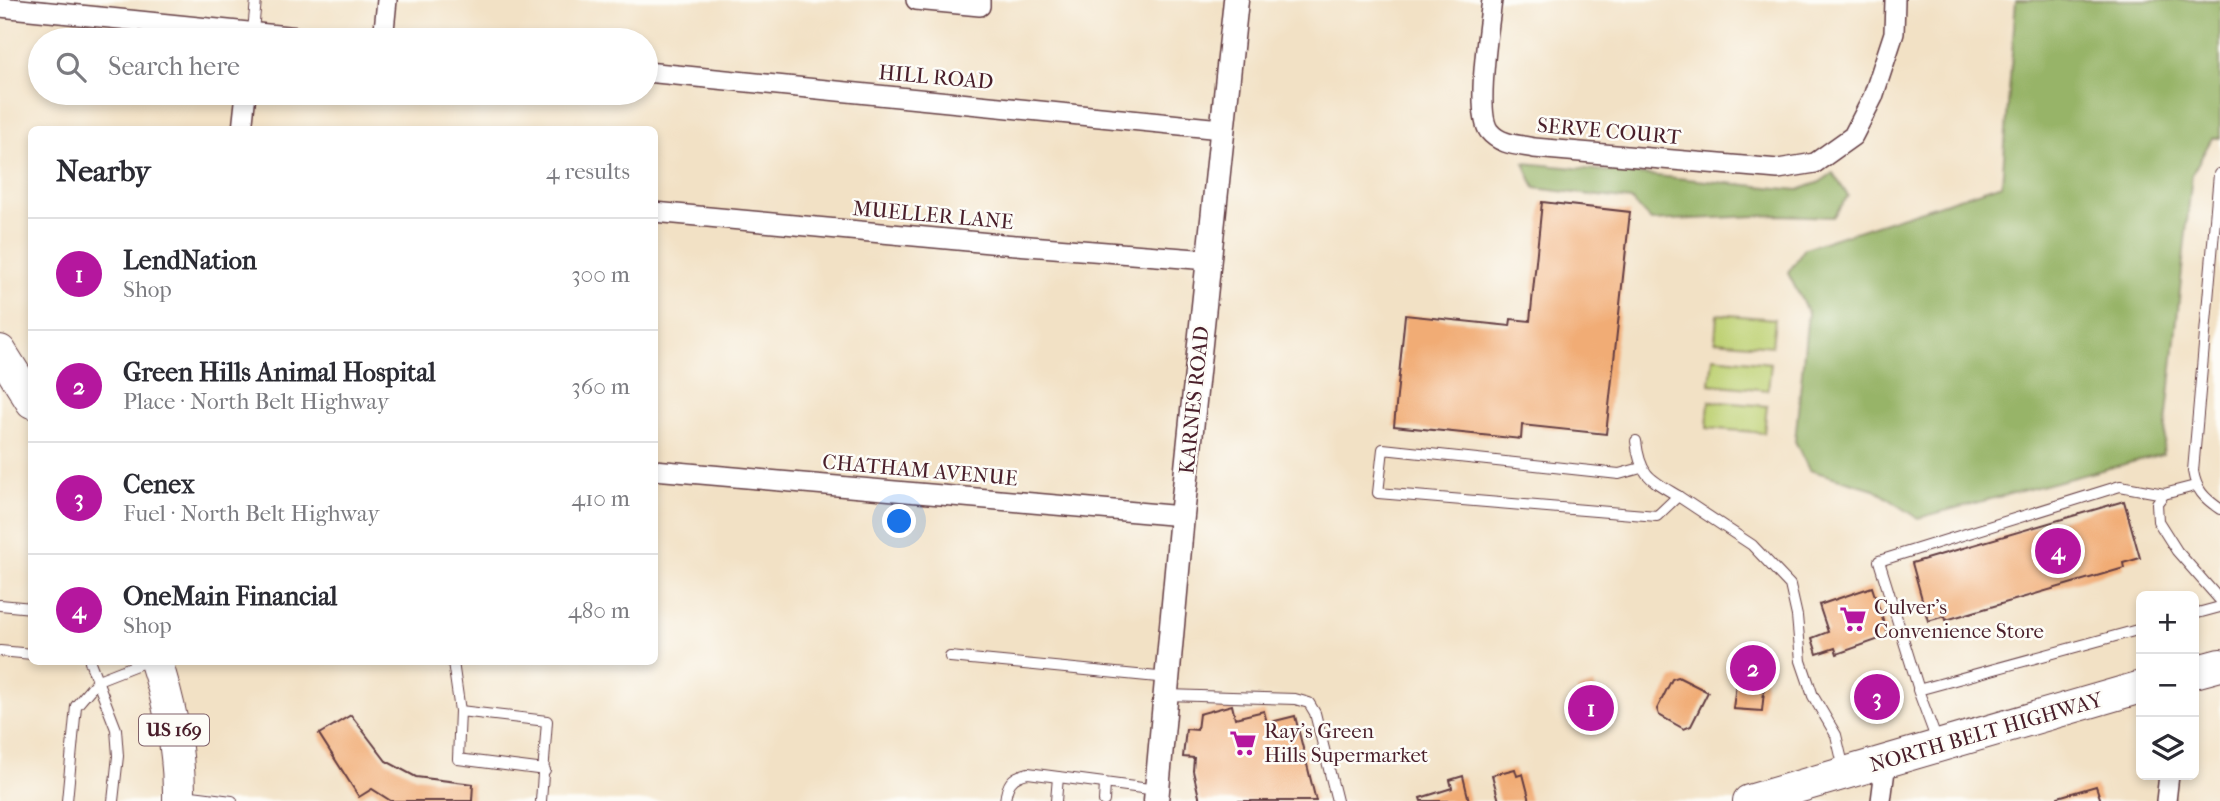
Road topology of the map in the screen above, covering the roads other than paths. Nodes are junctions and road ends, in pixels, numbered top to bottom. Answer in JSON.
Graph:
{"nodes":[{"id":1,"x":256,"y":0,"type":"edge"},
{"id":2,"x":387,"y":0,"type":"edge"},
{"id":3,"x":916,"y":0,"type":"edge"},
{"id":4,"x":980,"y":0,"type":"edge"},
{"id":5,"x":1236,"y":0,"type":"edge"},
{"id":6,"x":1492,"y":0,"type":"edge"},
{"id":7,"x":1895,"y":0,"type":"edge"},
{"id":8,"x":0,"y":7,"type":"edge"},
{"id":9,"x":182,"y":28,"type":"edge"},
{"id":10,"x":253,"y":28,"type":"edge"},
{"id":11,"x":384,"y":28,"type":"edge"},
{"id":12,"x":658,"y":73,"type":"edge"},
{"id":13,"x":245,"y":105,"type":"edge"},
{"id":14,"x":242,"y":126,"type":"edge"},
{"id":15,"x":1221,"y":128,"type":"junction"},
{"id":16,"x":2219,"y":174,"type":"edge"},
{"id":17,"x":658,"y":212,"type":"edge"},
{"id":18,"x":1209,"y":260,"type":"junction"},
{"id":19,"x":0,"y":351,"type":"edge"},
{"id":20,"x":28,"y":396,"type":"edge"},
{"id":21,"x":1636,"y":442,"type":"dead end"},
{"id":22,"x":1641,"y":468,"type":"junction"},
{"id":23,"x":658,"y":470,"type":"edge"},
{"id":24,"x":2195,"y":486,"type":"junction"},
{"id":25,"x":2164,"y":494,"type":"junction"},
{"id":26,"x":1678,"y":496,"type":"junction"},
{"id":27,"x":2220,"y":509,"type":"edge"},
{"id":28,"x":1182,"y":516,"type":"junction"},
{"id":29,"x":2220,"y":600,"type":"edge"},
{"id":30,"x":0,"y":604,"type":"edge"},
{"id":31,"x":2220,"y":607,"type":"edge"},
{"id":32,"x":28,"y":608,"type":"edge"},
{"id":33,"x":2199,"y":613,"type":"edge"},
{"id":34,"x":2136,"y":630,"type":"edge"},
{"id":35,"x":0,"y":651,"type":"edge"},
{"id":36,"x":28,"y":654,"type":"edge"},
{"id":37,"x":950,"y":657,"type":"dead end"},
{"id":38,"x":91,"y":665,"type":"edge"},
{"id":39,"x":136,"y":665,"type":"edge"},
{"id":40,"x":157,"y":665,"type":"edge"},
{"id":41,"x":453,"y":665,"type":"edge"},
{"id":42,"x":2220,"y":665,"type":"edge"},
{"id":43,"x":2199,"y":671,"type":"edge"},
{"id":44,"x":98,"y":680,"type":"junction"},
{"id":45,"x":1168,"y":686,"type":"junction"},
{"id":46,"x":2136,"y":688,"type":"edge"},
{"id":47,"x":1919,"y":690,"type":"junction"},
{"id":48,"x":460,"y":711,"type":"junction"},
{"id":49,"x":1939,"y":746,"type":"junction"},
{"id":50,"x":1885,"y":762,"type":"junction"},
{"id":51,"x":545,"y":770,"type":"junction"},
{"id":52,"x":1845,"y":773,"type":"junction"},
{"id":53,"x":1058,"y":778,"type":"junction"},
{"id":54,"x":2168,"y":780,"type":"edge"},
{"id":55,"x":1105,"y":784,"type":"junction"},
{"id":56,"x":1157,"y":795,"type":"edge"},
{"id":57,"x":179,"y":798,"type":"edge"},
{"id":58,"x":1765,"y":799,"type":"edge"},
{"id":59,"x":67,"y":801,"type":"edge"},
{"id":60,"x":113,"y":801,"type":"edge"},
{"id":61,"x":232,"y":801,"type":"edge"},
{"id":62,"x":541,"y":801,"type":"edge"},
{"id":63,"x":1005,"y":801,"type":"edge"},
{"id":64,"x":1056,"y":801,"type":"edge"},
{"id":65,"x":1104,"y":801,"type":"edge"},
{"id":66,"x":1337,"y":801,"type":"edge"},
{"id":67,"x":1881,"y":801,"type":"edge"},
{"id":68,"x":2166,"y":801,"type":"edge"}],
"edges":[{"from":1,"to":10,"type":"lane"},
{"from":2,"to":11,"type":"street"},
{"from":3,"to":4,"type":"street"},
{"from":5,"to":15,"type":"street","name":"KARNES ROAD"},
{"from":6,"to":7,"type":"street","name":"SERVE COURT"},
{"from":8,"to":9,"type":"street"},
{"from":12,"to":15,"type":"street","name":"HILL ROAD"},
{"from":13,"to":14,"type":"street"},
{"from":15,"to":18,"type":"street","name":"KARNES ROAD"},
{"from":16,"to":24,"type":"lane"},
{"from":17,"to":18,"type":"street","name":"MUELLER LANE"},
{"from":18,"to":28,"type":"street","name":"KARNES ROAD"},
{"from":19,"to":20,"type":"main road"},
{"from":21,"to":22,"type":"lane"},
{"from":22,"to":26,"type":"lane"},
{"from":22,"to":26,"type":"lane"},
{"from":23,"to":28,"type":"street","name":"CHATHAM AVENUE"},
{"from":24,"to":25,"type":"lane"},
{"from":24,"to":27,"type":"lane"},
{"from":25,"to":29,"type":"lane"},
{"from":25,"to":47,"type":"lane"},
{"from":26,"to":52,"type":"lane"},
{"from":28,"to":45,"type":"street","name":"KARNES ROAD"},
{"from":30,"to":32,"type":"lane"},
{"from":31,"to":33,"type":"lane"},
{"from":34,"to":47,"type":"lane"},
{"from":35,"to":36,"type":"lane"},
{"from":37,"to":45,"type":"lane"},
{"from":38,"to":44,"type":"lane"},
{"from":39,"to":44,"type":"lane"},
{"from":40,"to":57,"type":"main road","number":"US 169"},
{"from":41,"to":48,"type":"lane"},
{"from":42,"to":43,"type":"main road"},
{"from":44,"to":59,"type":"lane"},
{"from":44,"to":60,"type":"lane"},
{"from":45,"to":56,"type":"street","name":"KARNES ROAD"},
{"from":45,"to":66,"type":"lane"},
{"from":46,"to":49,"type":"main road","name":"NORTH BELT HIGHWAY"},
{"from":47,"to":49,"type":"lane"},
{"from":48,"to":51,"type":"lane"},
{"from":48,"to":51,"type":"lane"},
{"from":49,"to":50,"type":"main road","name":"NORTH BELT HIGHWAY"},
{"from":50,"to":52,"type":"main road","name":"NORTH BELT HIGHWAY"},
{"from":50,"to":67,"type":"street"},
{"from":51,"to":62,"type":"lane"},
{"from":52,"to":58,"type":"main road","name":"NORTH BELT HIGHWAY"},
{"from":53,"to":55,"type":"lane"},
{"from":53,"to":63,"type":"lane"},
{"from":53,"to":64,"type":"lane"},
{"from":54,"to":68,"type":"street"},
{"from":55,"to":56,"type":"lane"},
{"from":55,"to":65,"type":"lane"},
{"from":57,"to":61,"type":"lane"}]}
